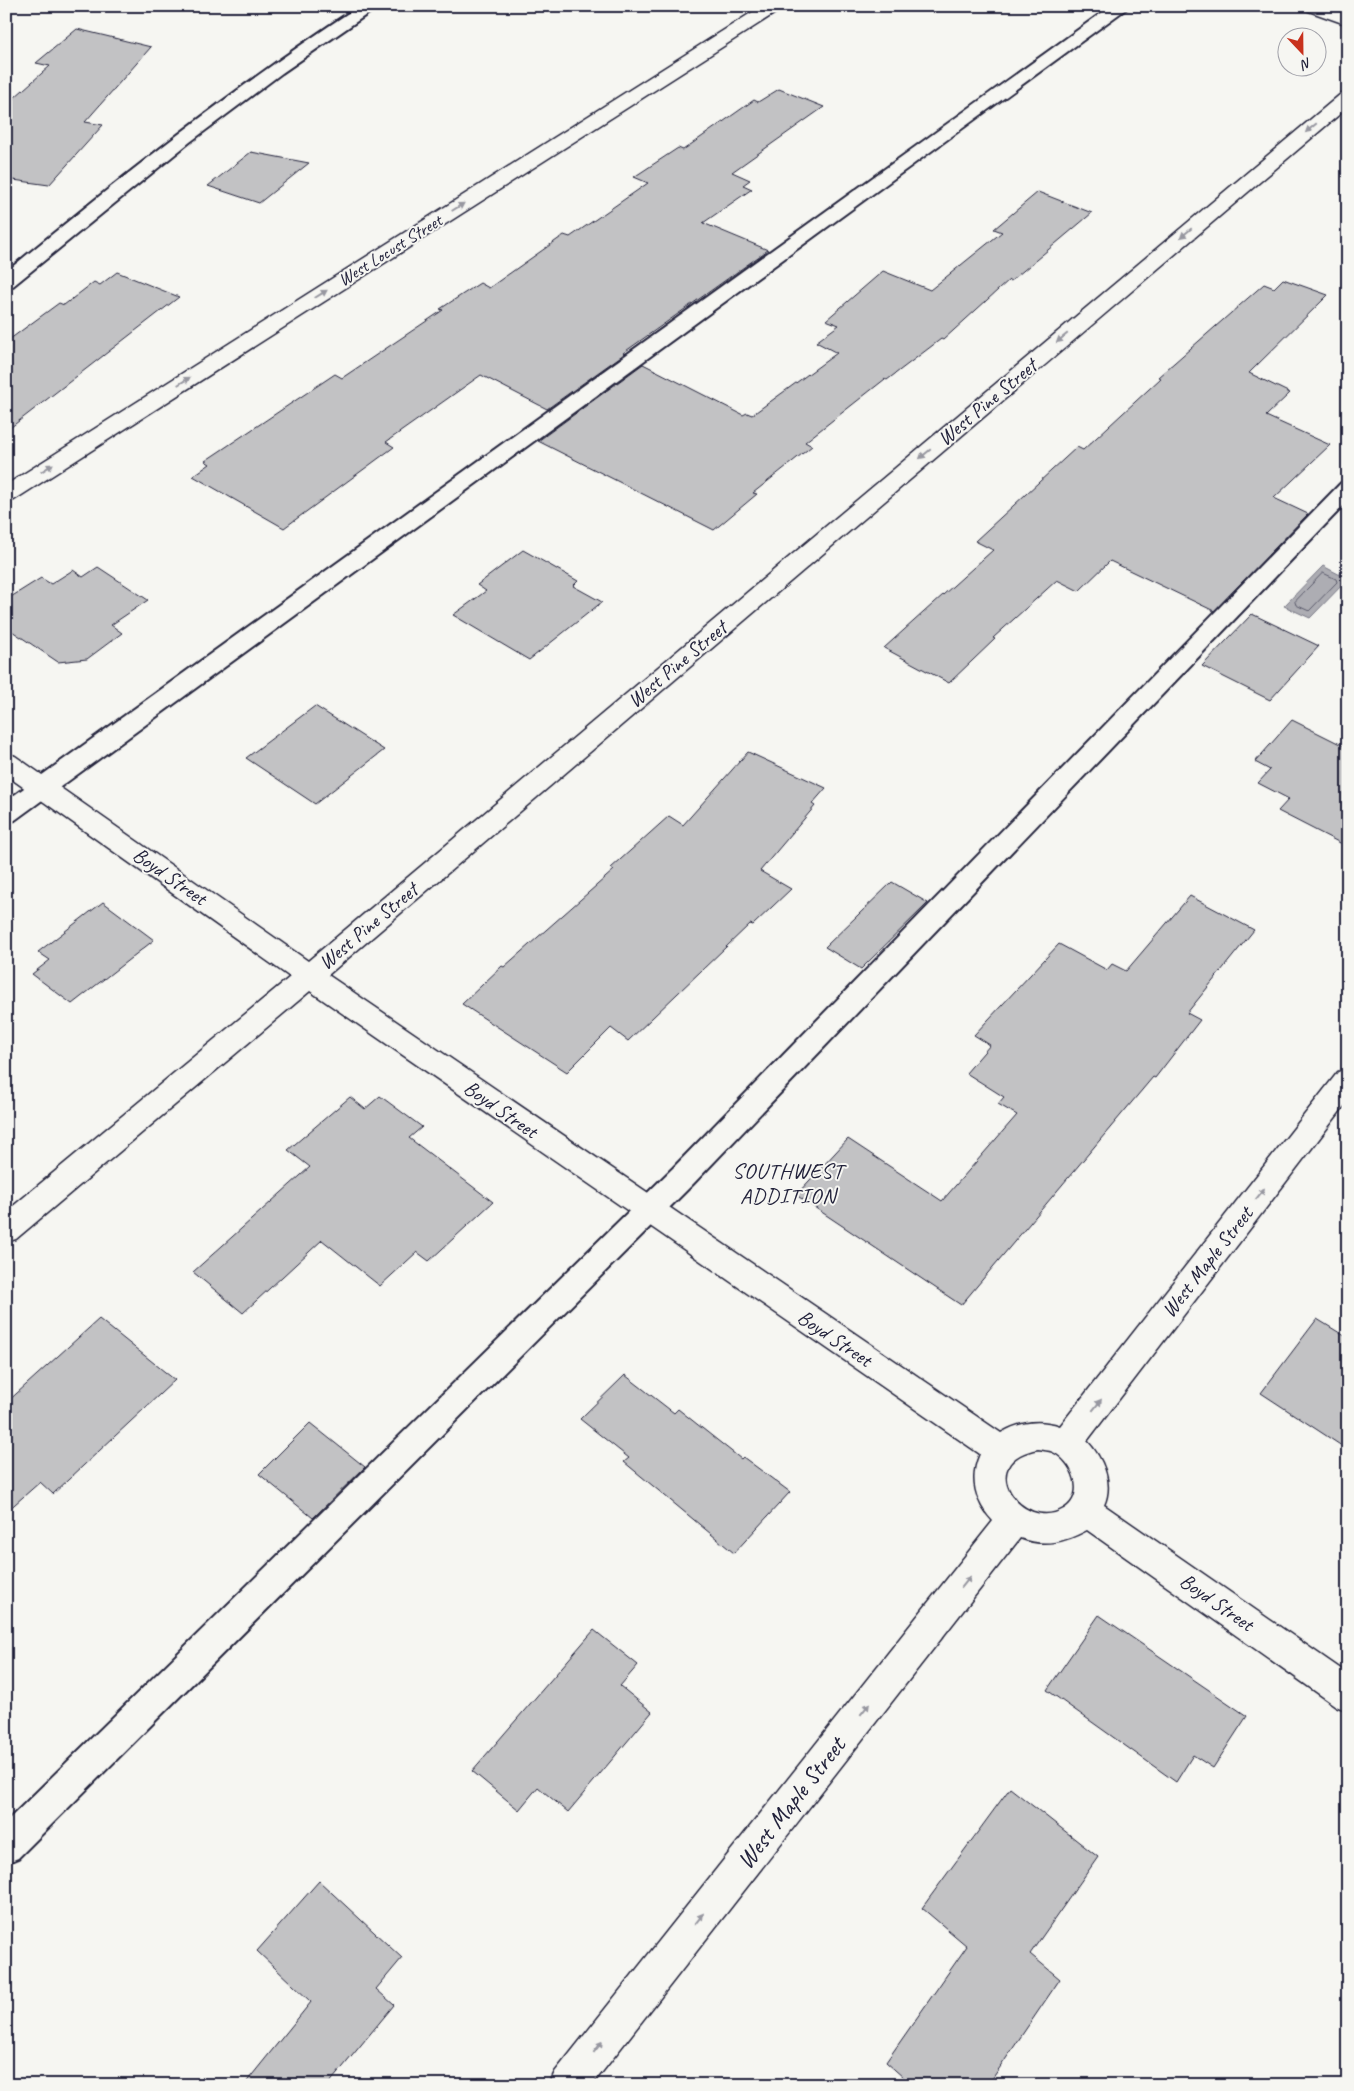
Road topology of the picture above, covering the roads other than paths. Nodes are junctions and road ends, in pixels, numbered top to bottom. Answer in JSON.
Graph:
{"nodes":[{"id":1,"x":370,"y":6,"type":"edge"},
{"id":2,"x":774,"y":6,"type":"edge"},
{"id":3,"x":1122,"y":6,"type":"edge"},
{"id":4,"x":1312,"y":6,"type":"edge"},
{"id":5,"x":1348,"y":20,"type":"edge"},
{"id":6,"x":1348,"y":97,"type":"edge"},
{"id":7,"x":6,"y":282,"type":"edge"},
{"id":8,"x":1348,"y":488,"type":"edge"},
{"id":9,"x":6,"y":495,"type":"edge"},
{"id":10,"x":6,"y":762,"type":"edge"},
{"id":11,"x":43,"y":787,"type":"junction"},
{"id":12,"x":6,"y":814,"type":"edge"},
{"id":13,"x":309,"y":976,"type":"junction"},
{"id":14,"x":1348,"y":1080,"type":"edge"},
{"id":15,"x":648,"y":1210,"type":"junction"},
{"id":16,"x":6,"y":1230,"type":"edge"},
{"id":17,"x":1066,"y":1443,"type":"junction"},
{"id":18,"x":1000,"y":1450,"type":"junction"},
{"id":19,"x":1085,"y":1510,"type":"junction"},
{"id":20,"x":1014,"y":1520,"type":"junction"},
{"id":21,"x":1348,"y":1694,"type":"edge"},
{"id":22,"x":6,"y":1846,"type":"edge"},
{"id":23,"x":568,"y":2085,"type":"edge"}],
"edges":[{"from":1,"to":7,"type":"lane"},
{"from":9,"to":2,"type":"street","name":"West Locust Street","one_way":true},
{"from":3,"to":11,"type":"lane"},
{"from":4,"to":5,"type":"street"},
{"from":6,"to":13,"type":"street","name":"West Pine Street","one_way":true},
{"from":8,"to":15,"type":"lane"},
{"from":10,"to":11,"type":"street","name":"Boyd Street"},
{"from":11,"to":12,"type":"lane"},
{"from":11,"to":13,"type":"street","name":"Boyd Street"},
{"from":13,"to":15,"type":"street","name":"Boyd Street"},
{"from":13,"to":16,"type":"street","name":"West Pine Street"},
{"from":17,"to":14,"type":"street","name":"West Maple Street","one_way":true},
{"from":15,"to":18,"type":"street","name":"Boyd Street"},
{"from":15,"to":22,"type":"lane"},
{"from":17,"to":18,"type":"street"},
{"from":17,"to":19,"type":"street"},
{"from":18,"to":20,"type":"street"},
{"from":19,"to":20,"type":"street"},
{"from":19,"to":21,"type":"street","name":"Boyd Street"},
{"from":23,"to":20,"type":"street","name":"West Maple Street","one_way":true}]}
